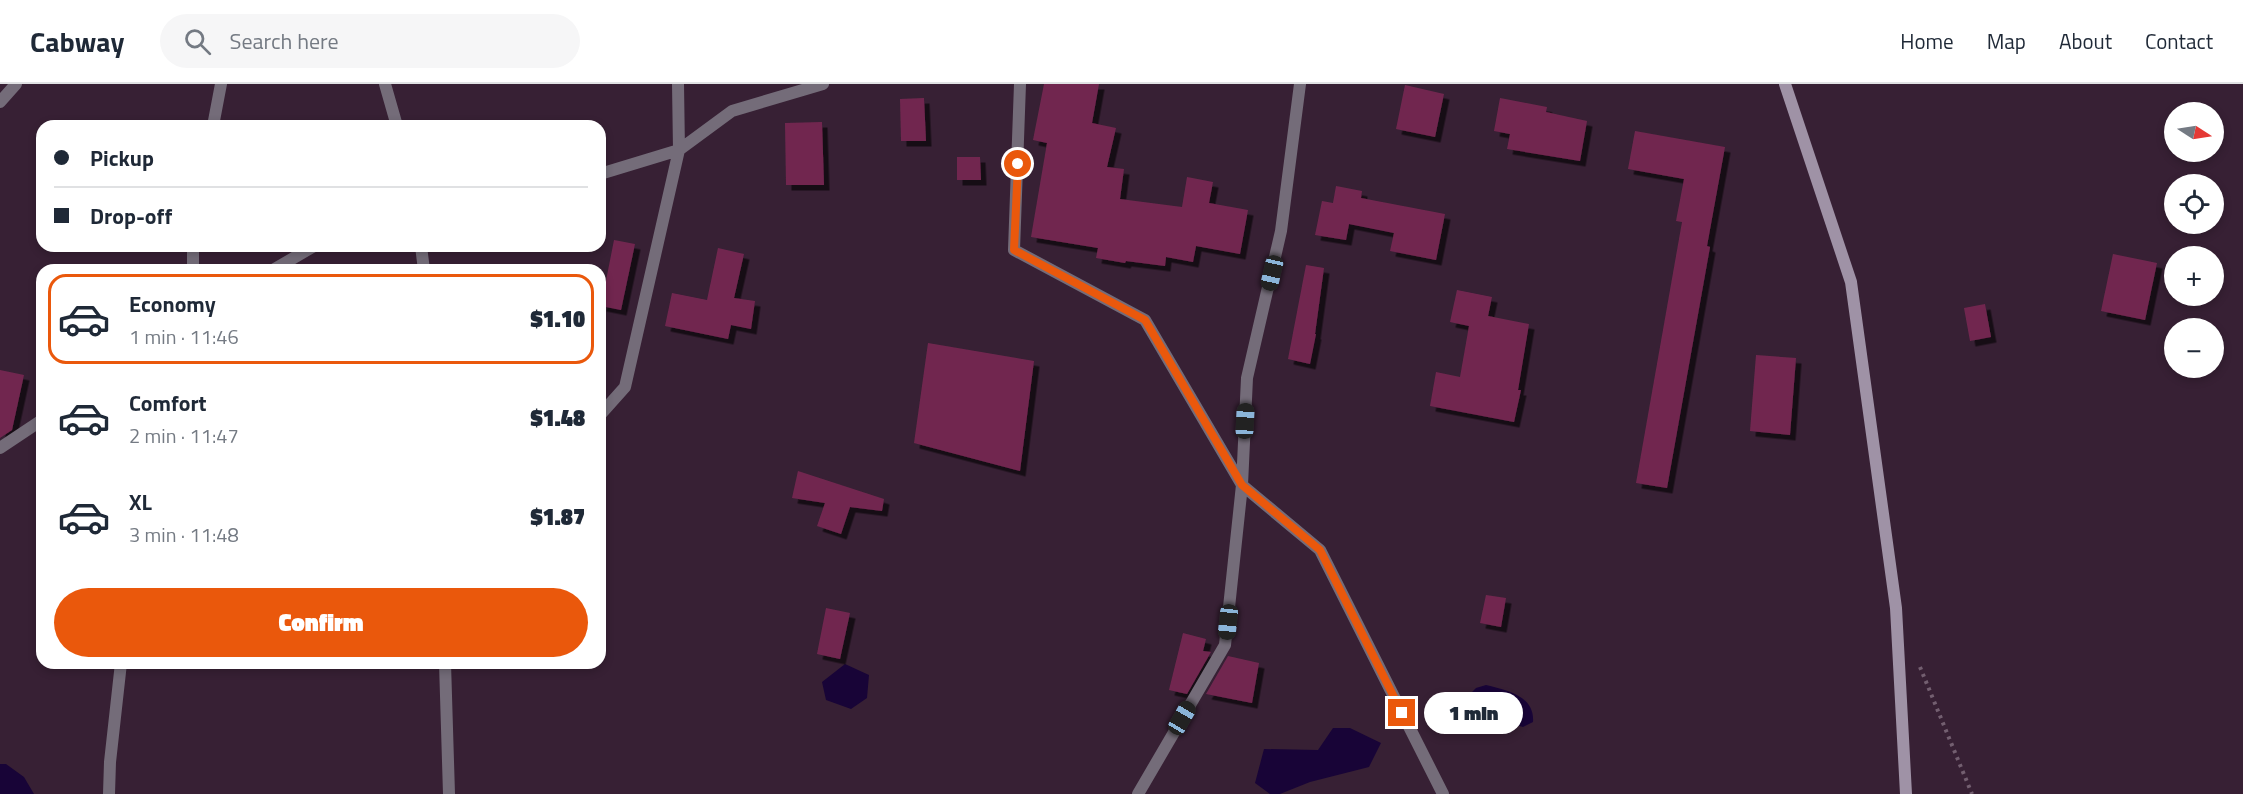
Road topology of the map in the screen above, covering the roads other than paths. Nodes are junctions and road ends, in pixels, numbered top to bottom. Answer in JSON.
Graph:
{"nodes":[{"id":1,"x":16,"y":84,"type":"edge"},
{"id":2,"x":221,"y":84,"type":"edge"},
{"id":3,"x":385,"y":84,"type":"edge"},
{"id":4,"x":678,"y":84,"type":"edge"},
{"id":5,"x":823,"y":84,"type":"edge"},
{"id":6,"x":1020,"y":84,"type":"edge"},
{"id":7,"x":1300,"y":84,"type":"edge"},
{"id":8,"x":1785,"y":84,"type":"edge"},
{"id":9,"x":0,"y":102,"type":"edge"},
{"id":10,"x":214,"y":120,"type":"edge"},
{"id":11,"x":395,"y":120,"type":"edge"},
{"id":12,"x":680,"y":150,"type":"junction"},
{"id":13,"x":606,"y":172,"type":"edge"},
{"id":14,"x":304,"y":252,"type":"edge"},
{"id":15,"x":283,"y":264,"type":"edge"},
{"id":16,"x":606,"y":408,"type":"edge"},
{"id":17,"x":36,"y":424,"type":"edge"},
{"id":18,"x":0,"y":448,"type":"edge"},
{"id":19,"x":1242,"y":485,"type":"junction"},
{"id":20,"x":120,"y":669,"type":"edge"},
{"id":21,"x":445,"y":669,"type":"edge"},
{"id":22,"x":109,"y":794,"type":"edge"},
{"id":23,"x":449,"y":794,"type":"edge"},
{"id":24,"x":1138,"y":794,"type":"edge"},
{"id":25,"x":1443,"y":794,"type":"edge"},
{"id":26,"x":1906,"y":794,"type":"edge"}],
"edges":[{"from":1,"to":9,"type":"street"},
{"from":2,"to":10,"type":"street"},
{"from":3,"to":11,"type":"street"},
{"from":4,"to":12,"type":"street"},
{"from":5,"to":12,"type":"street"},
{"from":6,"to":19,"type":"street"},
{"from":7,"to":19,"type":"street"},
{"from":8,"to":26,"type":"street"},
{"from":12,"to":13,"type":"street"},
{"from":12,"to":16,"type":"street"},
{"from":14,"to":15,"type":"street"},
{"from":17,"to":18,"type":"street"},
{"from":19,"to":24,"type":"street"},
{"from":19,"to":25,"type":"street"},
{"from":20,"to":22,"type":"street"},
{"from":21,"to":23,"type":"street"}]}
